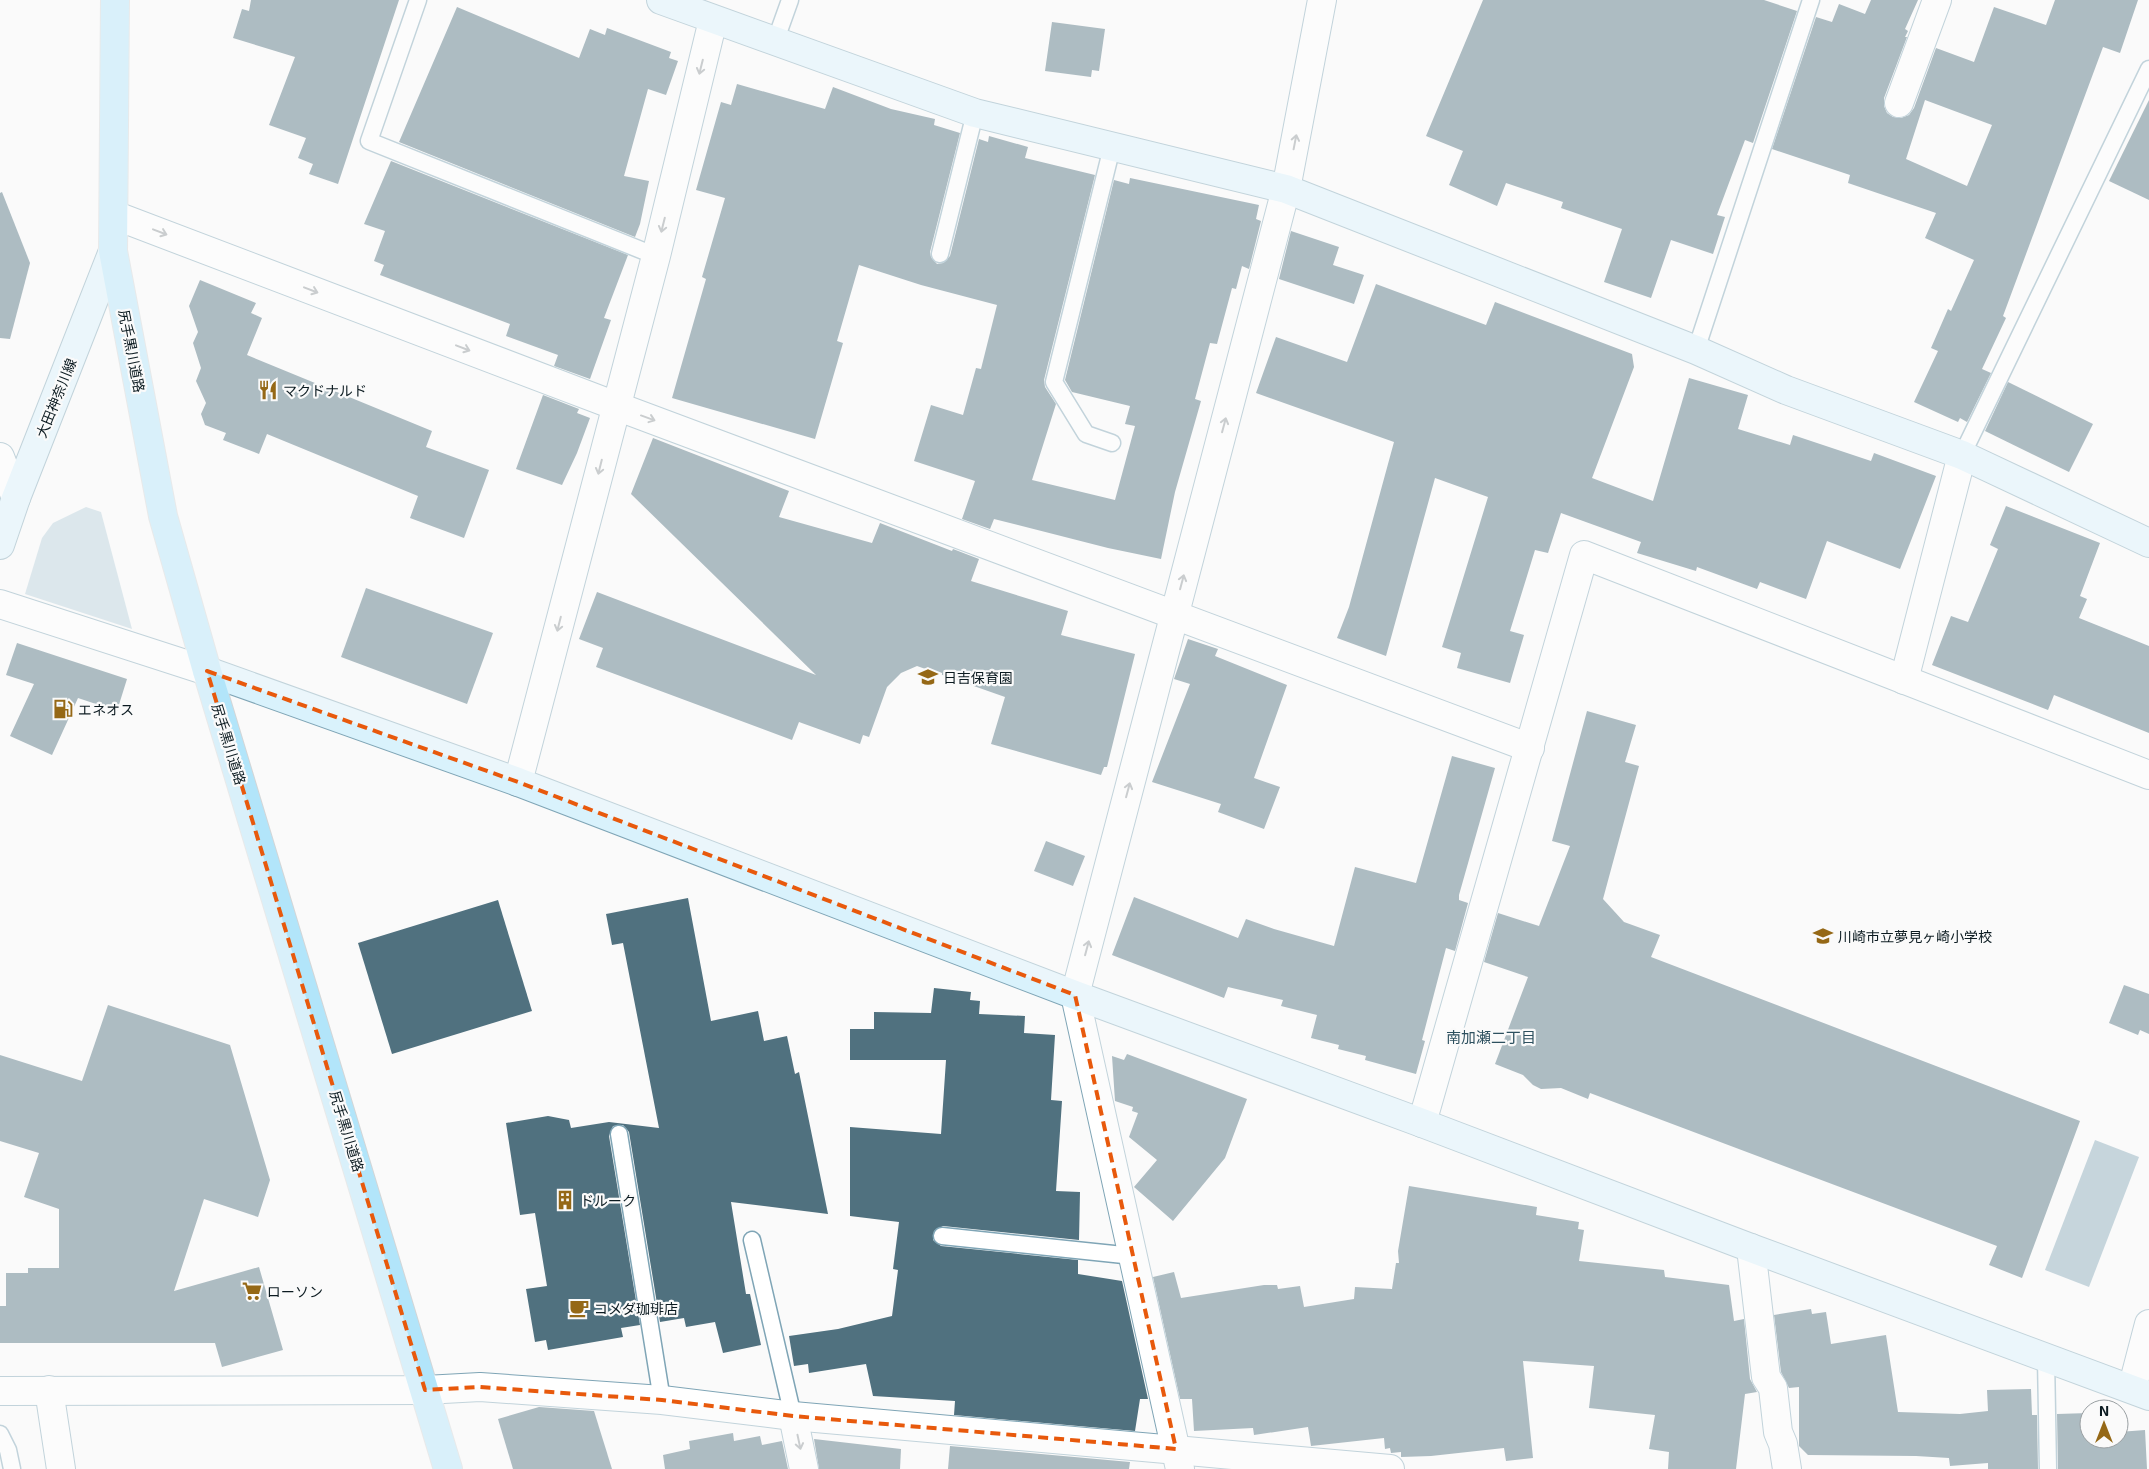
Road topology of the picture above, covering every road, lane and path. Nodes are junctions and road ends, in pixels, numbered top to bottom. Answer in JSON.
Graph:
{"nodes":[{"id":1,"x":114,"y":0,"type":"edge"},
{"id":2,"x":418,"y":0,"type":"edge"},
{"id":3,"x":661,"y":0,"type":"edge"},
{"id":4,"x":790,"y":0,"type":"edge"},
{"id":5,"x":1322,"y":0,"type":"edge"},
{"id":6,"x":1811,"y":0,"type":"edge"},
{"id":7,"x":1937,"y":0,"type":"edge"},
{"id":8,"x":713,"y":20,"type":"junction"},
{"id":9,"x":775,"y":42,"type":"junction"},
{"id":10,"x":2149,"y":69,"type":"edge"},
{"id":11,"x":1899,"y":103,"type":"dead end"},
{"id":12,"x":975,"y":112,"type":"junction"},
{"id":13,"x":1112,"y":147,"type":"junction"},
{"id":14,"x":1286,"y":190,"type":"junction"},
{"id":15,"x":114,"y":215,"type":"junction"},
{"id":16,"x":113,"y":251,"type":"junction"},
{"id":17,"x":940,"y":254,"type":"dead end"},
{"id":18,"x":656,"y":256,"type":"junction"},
{"id":19,"x":1696,"y":350,"type":"junction"},
{"id":20,"x":616,"y":406,"type":"junction"},
{"id":21,"x":1112,"y":443,"type":"dead end"},
{"id":22,"x":1962,"y":455,"type":"junction"},
{"id":23,"x":0,"y":457,"type":"edge"},
{"id":24,"x":16,"y":498,"type":"junction"},
{"id":25,"x":2149,"y":543,"type":"edge"},
{"id":26,"x":0,"y":545,"type":"edge"},
{"id":27,"x":0,"y":604,"type":"edge"},
{"id":28,"x":1174,"y":614,"type":"junction"},
{"id":29,"x":207,"y":671,"type":"junction"},
{"id":30,"x":1904,"y":680,"type":"junction"},
{"id":31,"x":1530,"y":748,"type":"junction"},
{"id":32,"x":2149,"y":775,"type":"edge"},
{"id":33,"x":518,"y":782,"type":"junction"},
{"id":34,"x":1075,"y":995,"type":"junction"},
{"id":35,"x":1422,"y":1122,"type":"junction"},
{"id":36,"x":619,"y":1134,"type":"dead end"},
{"id":37,"x":942,"y":1236,"type":"dead end"},
{"id":38,"x":752,"y":1240,"type":"dead end"},
{"id":39,"x":1750,"y":1248,"type":"junction"},
{"id":40,"x":1133,"y":1256,"type":"junction"},
{"id":41,"x":2149,"y":1324,"type":"edge"},
{"id":42,"x":2046,"y":1358,"type":"junction"},
{"id":43,"x":49,"y":1390,"type":"junction"},
{"id":44,"x":425,"y":1390,"type":"junction"},
{"id":45,"x":0,"y":1391,"type":"edge"},
{"id":46,"x":2141,"y":1393,"type":"edge"},
{"id":47,"x":662,"y":1400,"type":"junction"},
{"id":48,"x":793,"y":1416,"type":"junction"},
{"id":49,"x":0,"y":1434,"type":"edge"},
{"id":50,"x":1178,"y":1459,"type":"edge"},
{"id":51,"x":12,"y":1469,"type":"edge"},
{"id":52,"x":61,"y":1469,"type":"edge"},
{"id":53,"x":448,"y":1469,"type":"edge"},
{"id":54,"x":804,"y":1469,"type":"edge"},
{"id":55,"x":1390,"y":1469,"type":"edge"},
{"id":56,"x":1787,"y":1469,"type":"edge"},
{"id":57,"x":2048,"y":1469,"type":"edge"}],
"edges":[{"from":1,"to":15,"type":"main road","name":"尻手黒川道路"},
{"from":2,"to":18,"type":"lane"},
{"from":3,"to":8,"type":"street"},
{"from":4,"to":9,"type":"lane"},
{"from":14,"to":5,"type":"street","one_way":true},
{"from":6,"to":19,"type":"lane"},
{"from":7,"to":11,"type":"street"},
{"from":8,"to":9,"type":"street"},
{"from":8,"to":18,"type":"street","one_way":true},
{"from":9,"to":12,"type":"street"},
{"from":10,"to":22,"type":"lane"},
{"from":12,"to":13,"type":"street"},
{"from":12,"to":17,"type":"lane"},
{"from":13,"to":14,"type":"street"},
{"from":13,"to":21,"type":"lane"},
{"from":14,"to":19,"type":"street"},
{"from":28,"to":14,"type":"street","one_way":true},
{"from":15,"to":16,"type":"main road","name":"尻手黒川道路"},
{"from":15,"to":20,"type":"street","one_way":true},
{"from":16,"to":24,"type":"street","name":"大田神奈川線"},
{"from":16,"to":29,"type":"main road","name":"尻手黒川道路"},
{"from":18,"to":20,"type":"street"},
{"from":19,"to":22,"type":"street"},
{"from":20,"to":28,"type":"street","one_way":true},
{"from":20,"to":33,"type":"street","one_way":true},
{"from":22,"to":25,"type":"street"},
{"from":22,"to":30,"type":"street"},
{"from":23,"to":24,"type":"street"},
{"from":24,"to":26,"type":"street","name":"大田神奈川線"},
{"from":27,"to":29,"type":"street"},
{"from":28,"to":31,"type":"street"},
{"from":34,"to":28,"type":"street","one_way":true},
{"from":29,"to":33,"type":"street"},
{"from":29,"to":44,"type":"main road","name":"尻手黒川道路"},
{"from":30,"to":31,"type":"street"},
{"from":30,"to":32,"type":"street"},
{"from":31,"to":35,"type":"street"},
{"from":33,"to":34,"type":"street"},
{"from":34,"to":35,"type":"street"},
{"from":34,"to":40,"type":"street"},
{"from":35,"to":39,"type":"street"},
{"from":36,"to":47,"type":"lane"},
{"from":37,"to":40,"type":"lane"},
{"from":38,"to":48,"type":"lane"},
{"from":39,"to":42,"type":"street"},
{"from":39,"to":56,"type":"street"},
{"from":40,"to":50,"type":"street"},
{"from":41,"to":46,"type":"street"},
{"from":42,"to":46,"type":"street"},
{"from":42,"to":57,"type":"lane"},
{"from":43,"to":44,"type":"street"},
{"from":43,"to":45,"type":"street"},
{"from":43,"to":52,"type":"street"},
{"from":44,"to":47,"type":"street"},
{"from":44,"to":53,"type":"main road","name":"尻手黒川道路"},
{"from":47,"to":48,"type":"street"},
{"from":48,"to":50,"type":"street"},
{"from":48,"to":54,"type":"street","one_way":true},
{"from":49,"to":51,"type":"lane"},
{"from":50,"to":55,"type":"street"}]}
